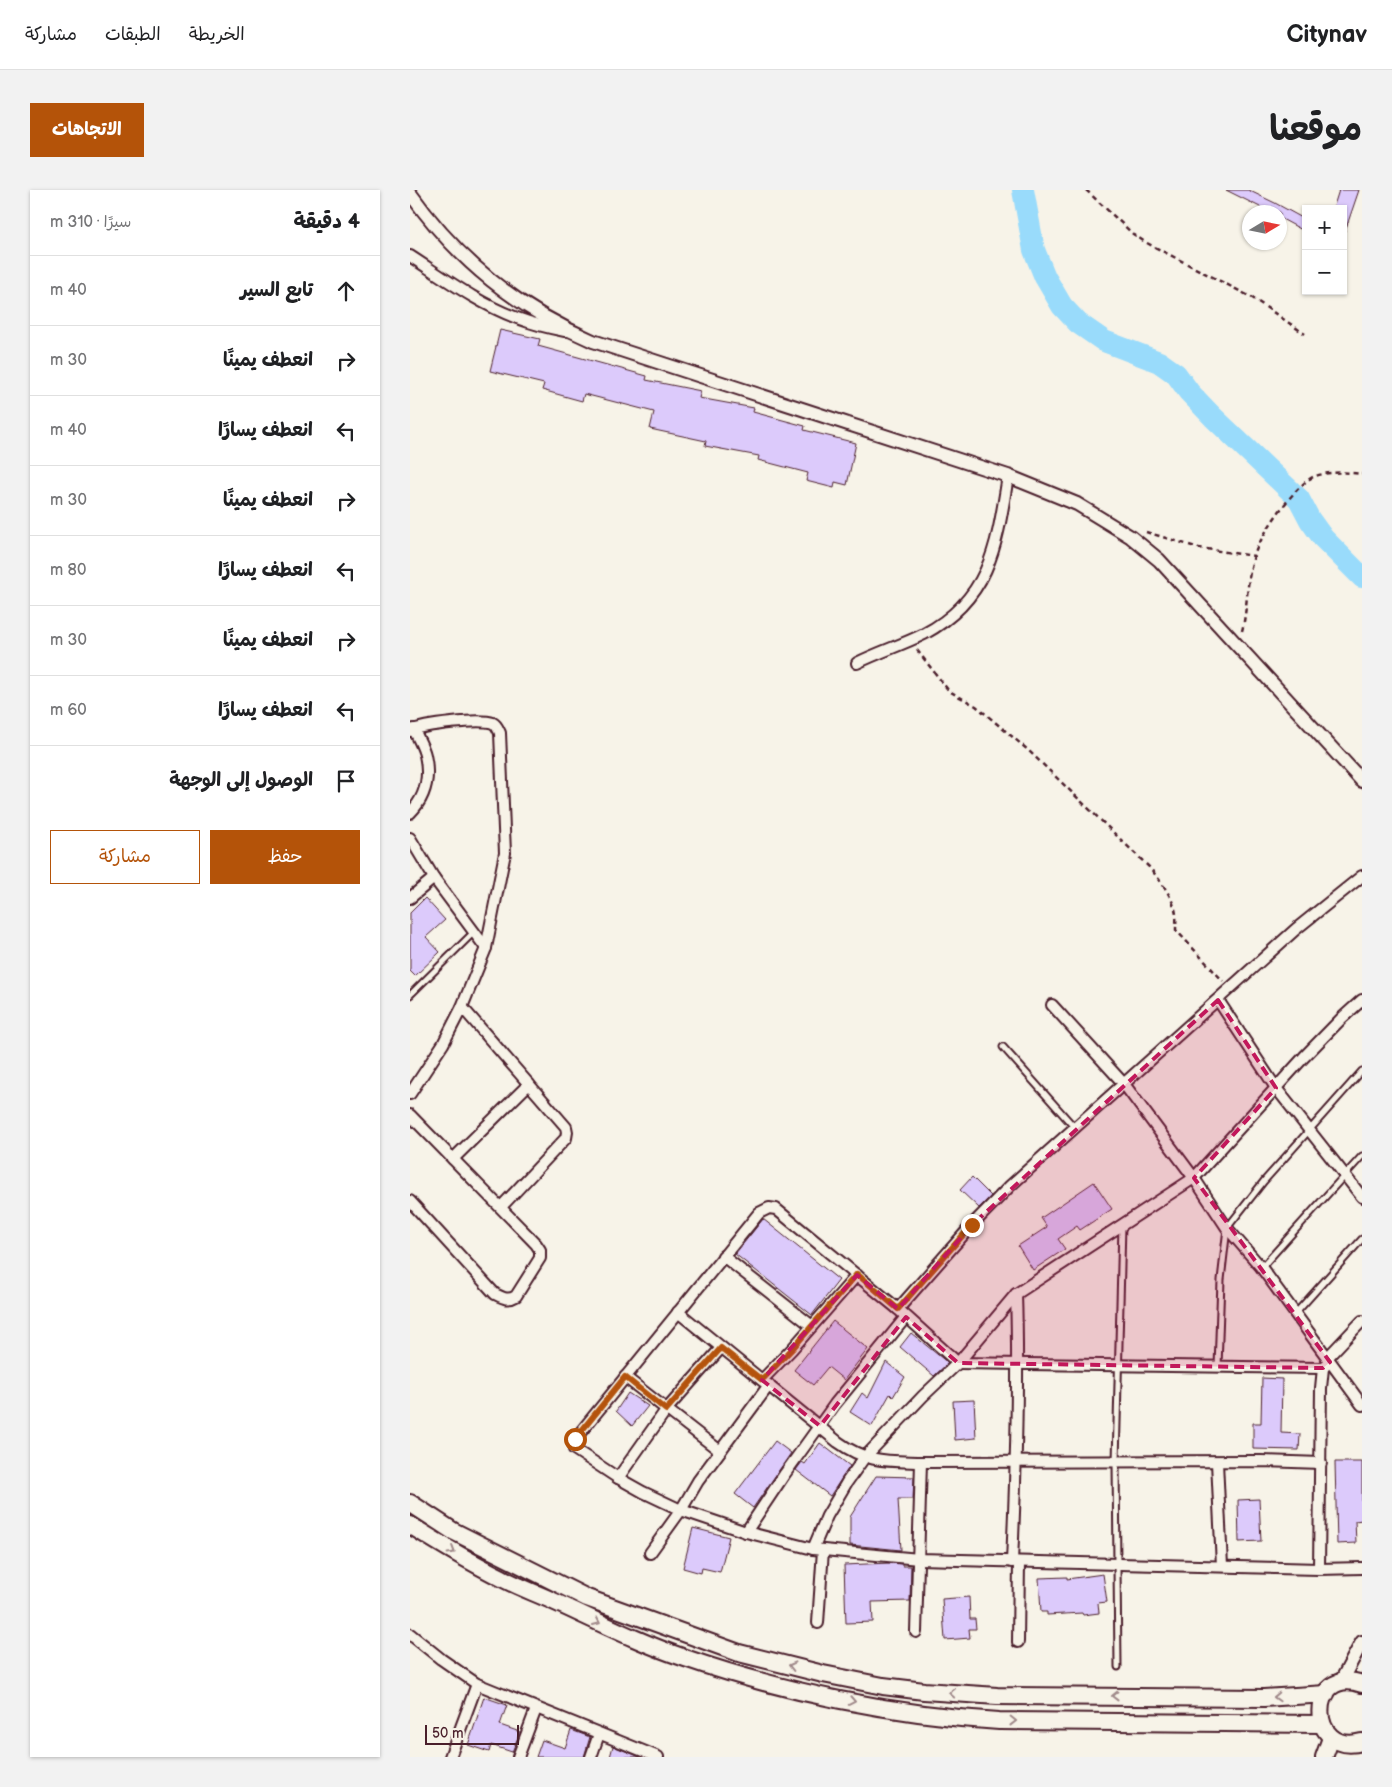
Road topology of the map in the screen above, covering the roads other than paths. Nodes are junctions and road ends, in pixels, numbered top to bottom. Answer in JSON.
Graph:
{"nodes":[{"id":1,"x":410,"y":193,"type":"edge"},
{"id":2,"x":410,"y":256,"type":"edge"},
{"id":3,"x":576,"y":334,"type":"junction"},
{"id":4,"x":1008,"y":476,"type":"junction"},
{"id":5,"x":857,"y":663,"type":"dead end"},
{"id":6,"x":412,"y":730,"type":"edge"},
{"id":7,"x":1362,"y":781,"type":"edge"},
{"id":8,"x":410,"y":813,"type":"edge"},
{"id":9,"x":410,"y":838,"type":"edge"},
{"id":10,"x":1362,"y":876,"type":"edge"},
{"id":11,"x":434,"y":878,"type":"junction"},
{"id":12,"x":410,"y":898,"type":"edge"},
{"id":13,"x":473,"y":933,"type":"junction"},
{"id":14,"x":486,"y":948,"type":"junction"},
{"id":15,"x":410,"y":994,"type":"edge"},
{"id":16,"x":1218,"y":1000,"type":"junction"},
{"id":17,"x":1362,"y":1000,"type":"edge"},
{"id":18,"x":1052,"y":1004,"type":"dead end"},
{"id":19,"x":462,"y":1007,"type":"junction"},
{"id":20,"x":1004,"y":1047,"type":"dead end"},
{"id":21,"x":1362,"y":1071,"type":"edge"},
{"id":22,"x":529,"y":1084,"type":"junction"},
{"id":23,"x":1124,"y":1084,"type":"junction"},
{"id":24,"x":1276,"y":1088,"type":"junction"},
{"id":25,"x":410,"y":1094,"type":"edge"},
{"id":26,"x":410,"y":1115,"type":"edge"},
{"id":27,"x":1075,"y":1128,"type":"junction"},
{"id":28,"x":1309,"y":1132,"type":"junction"},
{"id":29,"x":1362,"y":1156,"type":"edge"},
{"id":30,"x":453,"y":1159,"type":"junction"},
{"id":31,"x":1344,"y":1175,"type":"junction"},
{"id":32,"x":1194,"y":1178,"type":"junction"},
{"id":33,"x":1362,"y":1197,"type":"edge"},
{"id":34,"x":410,"y":1201,"type":"edge"},
{"id":35,"x":501,"y":1207,"type":"junction"},
{"id":36,"x":1122,"y":1224,"type":"junction"},
{"id":37,"x":1227,"y":1228,"type":"junction"},
{"id":38,"x":1362,"y":1239,"type":"edge"},
{"id":39,"x":723,"y":1256,"type":"junction"},
{"id":40,"x":1261,"y":1267,"type":"junction"},
{"id":41,"x":857,"y":1274,"type":"junction"},
{"id":42,"x":1016,"y":1294,"type":"junction"},
{"id":43,"x":898,"y":1309,"type":"junction"},
{"id":44,"x":678,"y":1312,"type":"junction"},
{"id":45,"x":1295,"y":1314,"type":"junction"},
{"id":46,"x":906,"y":1318,"type":"junction"},
{"id":47,"x":1362,"y":1321,"type":"edge"},
{"id":48,"x":812,"y":1326,"type":"junction"},
{"id":49,"x":721,"y":1348,"type":"junction"},
{"id":50,"x":958,"y":1363,"type":"junction"},
{"id":51,"x":1327,"y":1363,"type":"junction"},
{"id":52,"x":1119,"y":1364,"type":"junction"},
{"id":53,"x":1018,"y":1365,"type":"junction"},
{"id":54,"x":1218,"y":1367,"type":"junction"},
{"id":55,"x":625,"y":1377,"type":"junction"},
{"id":56,"x":765,"y":1383,"type":"junction"},
{"id":57,"x":1362,"y":1405,"type":"edge"},
{"id":58,"x":666,"y":1410,"type":"junction"},
{"id":59,"x":820,"y":1426,"type":"junction"},
{"id":60,"x":720,"y":1451,"type":"junction"},
{"id":61,"x":864,"y":1458,"type":"junction"},
{"id":62,"x":921,"y":1462,"type":"junction"},
{"id":63,"x":1017,"y":1462,"type":"junction"},
{"id":64,"x":1116,"y":1462,"type":"junction"},
{"id":65,"x":1217,"y":1462,"type":"junction"},
{"id":66,"x":1321,"y":1463,"type":"junction"},
{"id":67,"x":618,"y":1478,"type":"junction"},
{"id":68,"x":410,"y":1503,"type":"edge"},
{"id":69,"x":681,"y":1510,"type":"junction"},
{"id":70,"x":410,"y":1525,"type":"edge"},
{"id":71,"x":746,"y":1532,"type":"junction"},
{"id":72,"x":818,"y":1550,"type":"junction"},
{"id":73,"x":650,"y":1553,"type":"dead end"},
{"id":74,"x":919,"y":1559,"type":"junction"},
{"id":75,"x":1015,"y":1562,"type":"junction"},
{"id":76,"x":1117,"y":1563,"type":"junction"},
{"id":77,"x":1222,"y":1566,"type":"junction"},
{"id":78,"x":1362,"y":1568,"type":"edge"},
{"id":79,"x":1319,"y":1569,"type":"junction"},
{"id":80,"x":818,"y":1624,"type":"dead end"},
{"id":81,"x":916,"y":1632,"type":"dead end"},
{"id":82,"x":410,"y":1635,"type":"edge"},
{"id":83,"x":1018,"y":1642,"type":"dead end"},
{"id":84,"x":1362,"y":1642,"type":"edge"},
{"id":85,"x":1118,"y":1667,"type":"dead end"},
{"id":86,"x":1340,"y":1683,"type":"junction"},
{"id":87,"x":477,"y":1684,"type":"junction"},
{"id":88,"x":1362,"y":1684,"type":"edge"},
{"id":89,"x":1326,"y":1694,"type":"junction"},
{"id":90,"x":536,"y":1709,"type":"junction"},
{"id":91,"x":1321,"y":1724,"type":"junction"},
{"id":92,"x":599,"y":1734,"type":"junction"},
{"id":93,"x":1331,"y":1738,"type":"junction"},
{"id":94,"x":1362,"y":1744,"type":"edge"},
{"id":95,"x":450,"y":1757,"type":"edge"},
{"id":96,"x":518,"y":1757,"type":"edge"},
{"id":97,"x":590,"y":1757,"type":"edge"},
{"id":98,"x":658,"y":1757,"type":"edge"},
{"id":99,"x":1324,"y":1757,"type":"edge"},
{"id":100,"x":1353,"y":1757,"type":"edge"}],
"edges":[{"from":1,"to":3,"type":"street"},
{"from":2,"to":3,"type":"street"},
{"from":3,"to":4,"type":"street"},
{"from":4,"to":5,"type":"street"},
{"from":4,"to":7,"type":"street"},
{"from":6,"to":8,"type":"street"},
{"from":6,"to":14,"type":"street"},
{"from":9,"to":11,"type":"street"},
{"from":10,"to":16,"type":"street"},
{"from":11,"to":12,"type":"street"},
{"from":11,"to":13,"type":"street"},
{"from":13,"to":14,"type":"street"},
{"from":13,"to":15,"type":"lane"},
{"from":14,"to":19,"type":"street"},
{"from":16,"to":23,"type":"street"},
{"from":16,"to":24,"type":"street"},
{"from":17,"to":24,"type":"street"},
{"from":18,"to":23,"type":"street"},
{"from":19,"to":22,"type":"street"},
{"from":19,"to":25,"type":"street"},
{"from":20,"to":27,"type":"lane"},
{"from":21,"to":28,"type":"lane"},
{"from":22,"to":30,"type":"street"},
{"from":22,"to":35,"type":"street"},
{"from":23,"to":27,"type":"street"},
{"from":23,"to":32,"type":"street"},
{"from":24,"to":28,"type":"street"},
{"from":24,"to":32,"type":"street"},
{"from":26,"to":30,"type":"street"},
{"from":27,"to":43,"type":"street"},
{"from":28,"to":31,"type":"street"},
{"from":28,"to":37,"type":"lane"},
{"from":29,"to":31,"type":"lane"},
{"from":30,"to":35,"type":"street"},
{"from":31,"to":33,"type":"street"},
{"from":31,"to":40,"type":"lane"},
{"from":32,"to":36,"type":"street"},
{"from":32,"to":37,"type":"street"},
{"from":34,"to":35,"type":"street"},
{"from":36,"to":42,"type":"street"},
{"from":36,"to":52,"type":"lane"},
{"from":37,"to":40,"type":"street"},
{"from":37,"to":54,"type":"lane"},
{"from":38,"to":45,"type":"lane"},
{"from":39,"to":41,"type":"street"},
{"from":39,"to":44,"type":"street"},
{"from":39,"to":48,"type":"street"},
{"from":40,"to":45,"type":"street"},
{"from":41,"to":43,"type":"street"},
{"from":41,"to":48,"type":"street"},
{"from":42,"to":50,"type":"street"},
{"from":42,"to":53,"type":"street"},
{"from":43,"to":46,"type":"street"},
{"from":44,"to":49,"type":"street"},
{"from":44,"to":55,"type":"street"},
{"from":45,"to":51,"type":"street"},
{"from":46,"to":50,"type":"street"},
{"from":46,"to":59,"type":"street"},
{"from":47,"to":51,"type":"street"},
{"from":48,"to":56,"type":"street"},
{"from":49,"to":56,"type":"street"},
{"from":49,"to":58,"type":"street"},
{"from":50,"to":53,"type":"street"},
{"from":50,"to":61,"type":"street"},
{"from":51,"to":54,"type":"street"},
{"from":51,"to":57,"type":"street"},
{"from":51,"to":66,"type":"street"},
{"from":52,"to":53,"type":"street"},
{"from":52,"to":54,"type":"street"},
{"from":52,"to":64,"type":"lane"},
{"from":53,"to":63,"type":"street"},
{"from":55,"to":58,"type":"street"},
{"from":55,"to":67,"type":"street"},
{"from":56,"to":59,"type":"street"},
{"from":56,"to":60,"type":"street"},
{"from":58,"to":60,"type":"street"},
{"from":58,"to":67,"type":"street"},
{"from":59,"to":61,"type":"street"},
{"from":59,"to":71,"type":"street"},
{"from":60,"to":69,"type":"street"},
{"from":61,"to":62,"type":"street"},
{"from":61,"to":72,"type":"street"},
{"from":62,"to":63,"type":"street"},
{"from":62,"to":74,"type":"street"},
{"from":63,"to":64,"type":"street"},
{"from":63,"to":75,"type":"street"},
{"from":64,"to":65,"type":"street"},
{"from":64,"to":76,"type":"lane"},
{"from":65,"to":66,"type":"street"},
{"from":65,"to":77,"type":"street"},
{"from":66,"to":79,"type":"street"},
{"from":67,"to":69,"type":"street"},
{"from":89,"to":68,"type":"highway","one_way":true},
{"from":69,"to":71,"type":"street"},
{"from":69,"to":73,"type":"street"},
{"from":70,"to":91,"type":"highway","one_way":true},
{"from":71,"to":72,"type":"street"},
{"from":72,"to":74,"type":"street"},
{"from":72,"to":80,"type":"street"},
{"from":74,"to":75,"type":"street"},
{"from":74,"to":81,"type":"street"},
{"from":75,"to":76,"type":"street"},
{"from":75,"to":83,"type":"street"},
{"from":76,"to":77,"type":"street"},
{"from":76,"to":85,"type":"lane"},
{"from":77,"to":79,"type":"street"},
{"from":78,"to":79,"type":"street"},
{"from":82,"to":87,"type":"street"},
{"from":84,"to":86,"type":"street"},
{"from":86,"to":88,"type":"highway"},
{"from":86,"to":89,"type":"highway"},
{"from":87,"to":90,"type":"street"},
{"from":87,"to":95,"type":"street"},
{"from":89,"to":91,"type":"highway"},
{"from":90,"to":92,"type":"street"},
{"from":90,"to":96,"type":"street"},
{"from":91,"to":93,"type":"highway"},
{"from":92,"to":97,"type":"street"},
{"from":92,"to":98,"type":"street"},
{"from":93,"to":94,"type":"highway"},
{"from":93,"to":99,"type":"highway"},
{"from":94,"to":100,"type":"highway"}]}
